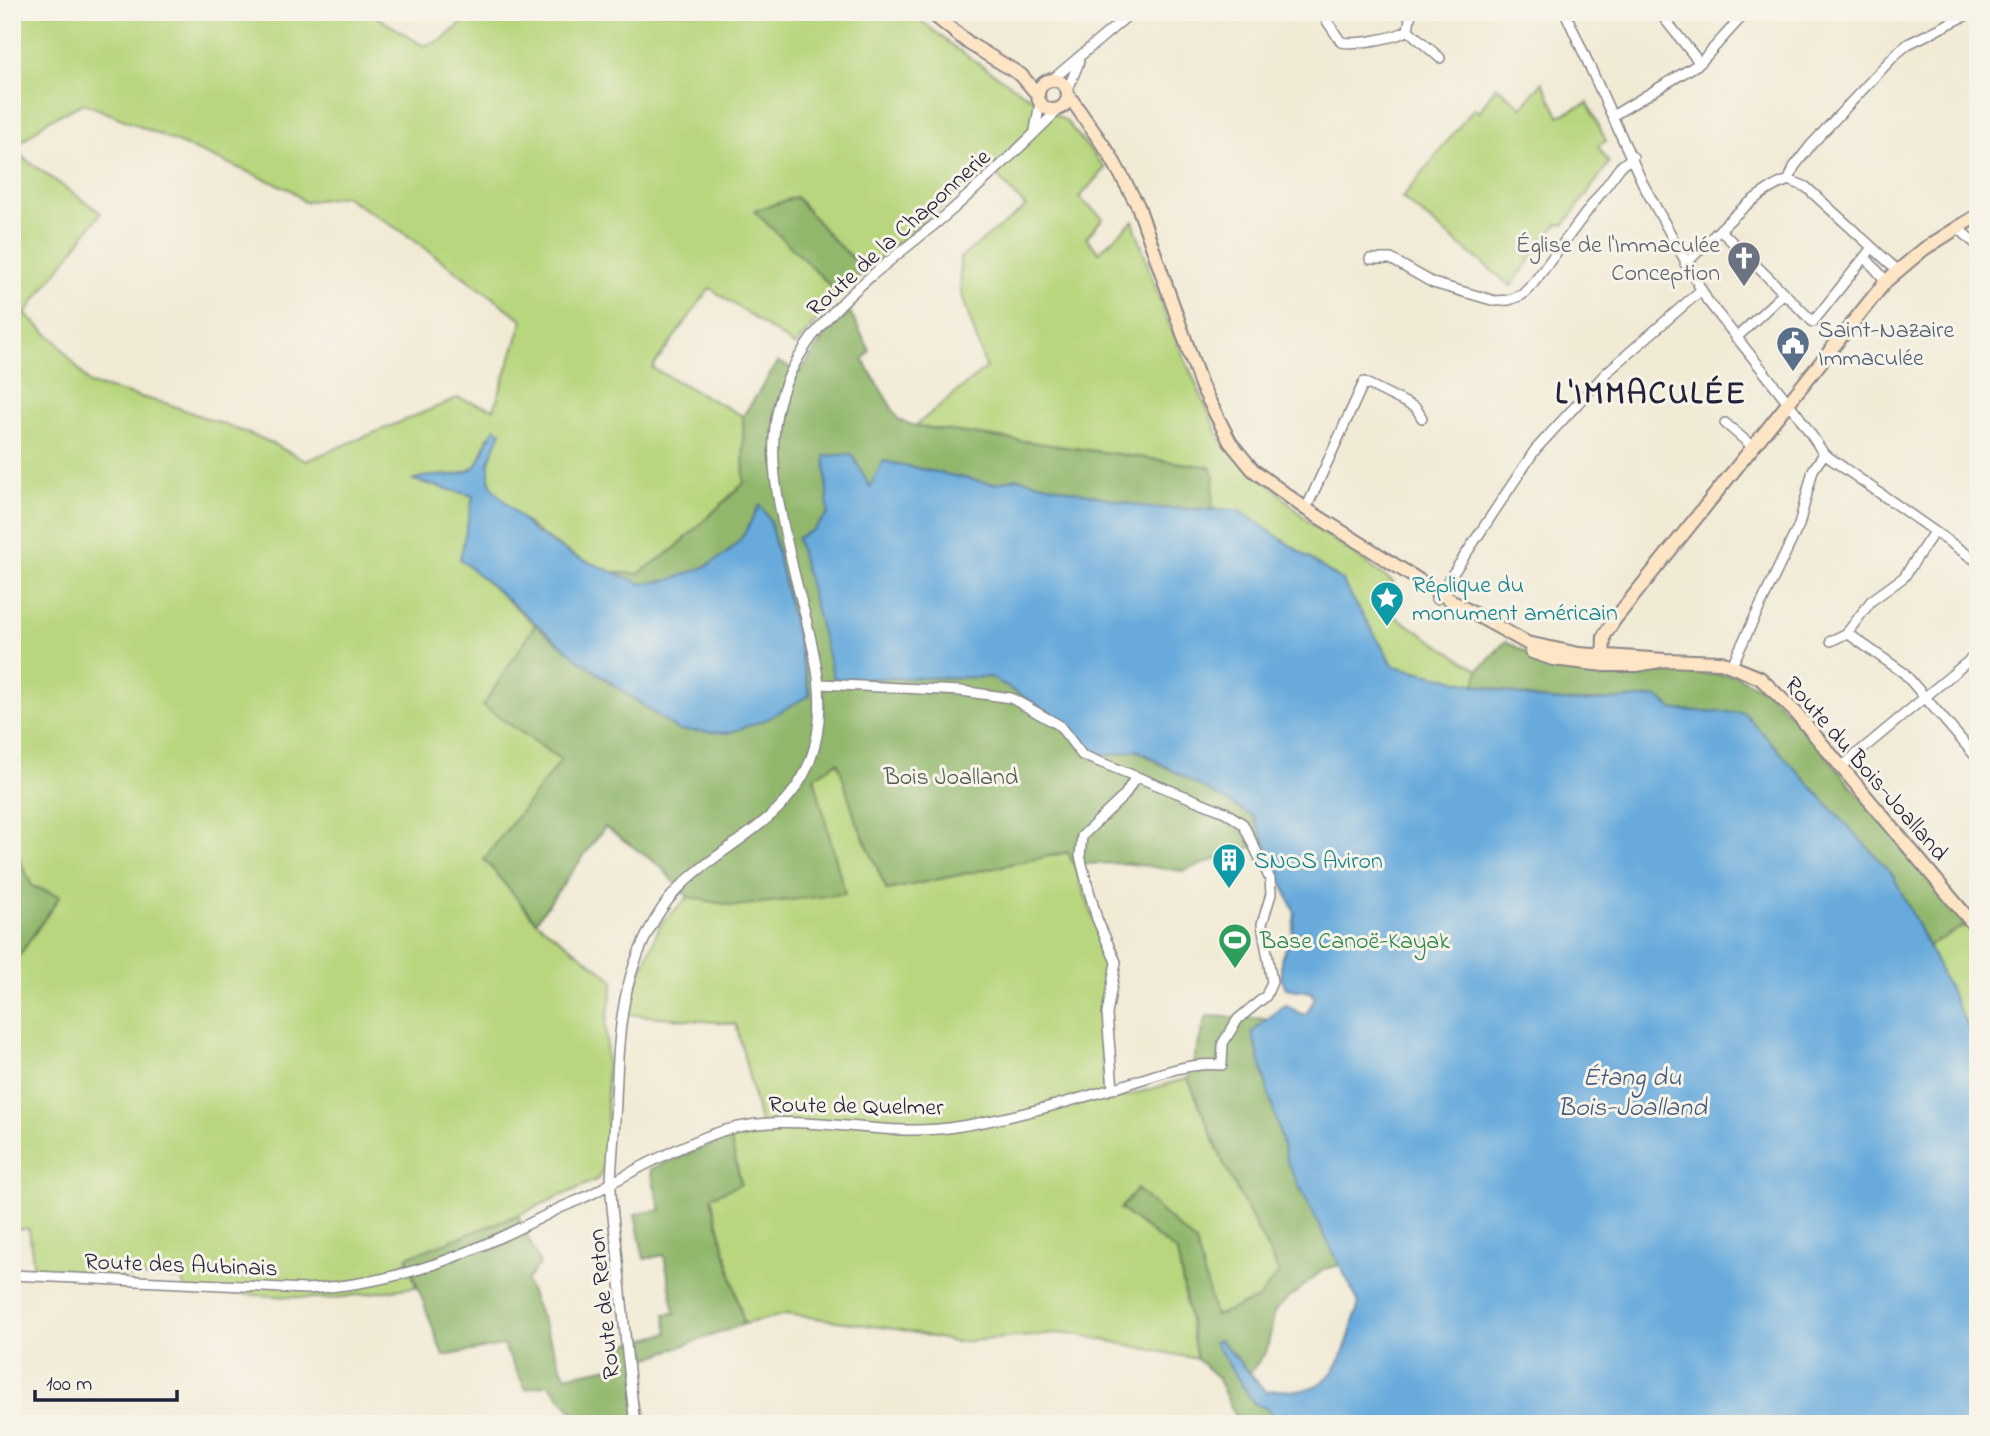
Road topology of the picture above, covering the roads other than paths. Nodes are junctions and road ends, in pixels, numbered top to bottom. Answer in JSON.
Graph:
{"nodes":[{"id":1,"x":930,"y":12,"type":"edge"},
{"id":2,"x":1132,"y":12,"type":"edge"},
{"id":3,"x":1321,"y":12,"type":"edge"},
{"id":4,"x":1411,"y":12,"type":"edge"},
{"id":5,"x":1565,"y":12,"type":"edge"},
{"id":6,"x":1659,"y":12,"type":"edge"},
{"id":7,"x":1746,"y":12,"type":"edge"},
{"id":8,"x":1973,"y":12,"type":"edge"},
{"id":9,"x":1408,"y":30,"type":"junction"},
{"id":10,"x":1440,"y":58,"type":"dead end"},
{"id":11,"x":1081,"y":59,"type":"junction"},
{"id":12,"x":1700,"y":63,"type":"junction"},
{"id":13,"x":1021,"y":75,"type":"junction"},
{"id":14,"x":1049,"y":80,"type":"junction"},
{"id":15,"x":1068,"y":93,"type":"junction"},
{"id":16,"x":1039,"y":99,"type":"junction"},
{"id":17,"x":1060,"y":109,"type":"junction"},
{"id":18,"x":1614,"y":115,"type":"junction"},
{"id":19,"x":1093,"y":128,"type":"junction"},
{"id":20,"x":1033,"y":135,"type":"junction"},
{"id":21,"x":1633,"y":157,"type":"junction"},
{"id":22,"x":1790,"y":180,"type":"junction"},
{"id":23,"x":1978,"y":215,"type":"edge"},
{"id":24,"x":1957,"y":228,"type":"junction"},
{"id":25,"x":1721,"y":231,"type":"junction"},
{"id":26,"x":1978,"y":246,"type":"edge"},
{"id":27,"x":1868,"y":253,"type":"junction"},
{"id":28,"x":1370,"y":259,"type":"dead end"},
{"id":29,"x":1685,"y":264,"type":"junction"},
{"id":30,"x":1896,"y":269,"type":"junction"},
{"id":31,"x":1886,"y":281,"type":"junction"},
{"id":32,"x":1700,"y":291,"type":"junction"},
{"id":33,"x":1783,"y":293,"type":"junction"},
{"id":34,"x":1736,"y":338,"type":"junction"},
{"id":35,"x":1788,"y":403,"type":"junction"},
{"id":36,"x":1422,"y":418,"type":"dead end"},
{"id":37,"x":1725,"y":423,"type":"dead end"},
{"id":38,"x":1753,"y":447,"type":"junction"},
{"id":39,"x":1824,"y":454,"type":"junction"},
{"id":40,"x":1306,"y":509,"type":"junction"},
{"id":41,"x":1343,"y":532,"type":"junction"},
{"id":42,"x":1934,"y":532,"type":"junction"},
{"id":43,"x":1978,"y":562,"type":"edge"},
{"id":44,"x":1438,"y":596,"type":"junction"},
{"id":45,"x":1608,"y":631,"type":"junction"},
{"id":46,"x":1847,"y":633,"type":"junction"},
{"id":47,"x":1831,"y":641,"type":"dead end"},
{"id":48,"x":1978,"y":653,"type":"edge"},
{"id":49,"x":1577,"y":658,"type":"junction"},
{"id":50,"x":1606,"y":659,"type":"junction"},
{"id":51,"x":1732,"y":665,"type":"junction"},
{"id":52,"x":821,"y":684,"type":"junction"},
{"id":53,"x":1925,"y":697,"type":"junction"},
{"id":54,"x":1978,"y":759,"type":"edge"},
{"id":55,"x":1841,"y":767,"type":"junction"},
{"id":56,"x":1135,"y":778,"type":"junction"},
{"id":57,"x":1978,"y":930,"type":"edge"},
{"id":58,"x":1113,"y":1089,"type":"junction"},
{"id":59,"x":611,"y":1181,"type":"junction"},
{"id":60,"x":12,"y":1275,"type":"edge"},
{"id":61,"x":348,"y":1287,"type":"joint"},
{"id":62,"x":635,"y":1424,"type":"edge"}],
"edges":[{"from":1,"to":13,"type":"street"},
{"from":2,"to":11,"type":"street"},
{"from":3,"to":9,"type":"street"},
{"from":4,"to":9,"type":"street"},
{"from":5,"to":18,"type":"street"},
{"from":6,"to":12,"type":"street"},
{"from":7,"to":12,"type":"street"},
{"from":8,"to":22,"type":"street"},
{"from":9,"to":10,"type":"street"},
{"from":11,"to":14,"type":"street"},
{"from":11,"to":15,"type":"street"},
{"from":12,"to":18,"type":"street"},
{"from":13,"to":14,"type":"street"},
{"from":13,"to":16,"type":"street"},
{"from":14,"to":15,"type":"street"},
{"from":14,"to":16,"type":"street"},
{"from":15,"to":17,"type":"street"},
{"from":15,"to":19,"type":"street","name":"Route du Bois-Joalland"},
{"from":16,"to":17,"type":"street"},
{"from":16,"to":20,"type":"street"},
{"from":17,"to":19,"type":"street","name":"Route du Bois-Joalland"},
{"from":17,"to":20,"type":"street","name":"Route de la Chaponnerie"},
{"from":18,"to":21,"type":"street"},
{"from":19,"to":40,"type":"street","name":"Route du Bois-Joalland"},
{"from":20,"to":52,"type":"street","name":"Route de la Chaponnerie"},
{"from":21,"to":28,"type":"street"},
{"from":21,"to":29,"type":"street"},
{"from":22,"to":25,"type":"street"},
{"from":22,"to":27,"type":"street"},
{"from":23,"to":24,"type":"street"},
{"from":24,"to":26,"type":"street"},
{"from":24,"to":30,"type":"street"},
{"from":25,"to":29,"type":"street"},
{"from":25,"to":33,"type":"street"},
{"from":27,"to":30,"type":"street"},
{"from":27,"to":31,"type":"street"},
{"from":27,"to":33,"type":"street"},
{"from":29,"to":32,"type":"street"},
{"from":30,"to":31,"type":"street"},
{"from":31,"to":35,"type":"street"},
{"from":32,"to":34,"type":"street"},
{"from":32,"to":44,"type":"street"},
{"from":33,"to":34,"type":"street"},
{"from":34,"to":35,"type":"street"},
{"from":35,"to":38,"type":"street"},
{"from":35,"to":39,"type":"street"},
{"from":36,"to":40,"type":"street"},
{"from":37,"to":38,"type":"street"},
{"from":38,"to":45,"type":"street"},
{"from":39,"to":42,"type":"street"},
{"from":39,"to":51,"type":"street"},
{"from":40,"to":41,"type":"street","name":"Route du Bois-Joalland"},
{"from":41,"to":44,"type":"street","name":"Route du Bois-Joalland"},
{"from":41,"to":44,"type":"street","name":"Route du Bois-Joalland"},
{"from":42,"to":43,"type":"street"},
{"from":42,"to":46,"type":"street"},
{"from":44,"to":49,"type":"street","name":"Route du Bois-Joalland"},
{"from":45,"to":49,"type":"street"},
{"from":45,"to":50,"type":"street"},
{"from":46,"to":47,"type":"street"},
{"from":46,"to":53,"type":"street"},
{"from":48,"to":53,"type":"street"},
{"from":49,"to":50,"type":"street","name":"Route du Bois-Joalland"},
{"from":50,"to":51,"type":"street","name":"Route du Bois-Joalland"},
{"from":51,"to":55,"type":"street","name":"Route du Bois-Joalland"},
{"from":52,"to":56,"type":"street"},
{"from":52,"to":59,"type":"street","name":"Route de la Chaponnerie"},
{"from":53,"to":54,"type":"street"},
{"from":53,"to":55,"type":"street"},
{"from":55,"to":57,"type":"street","name":"Route du Bois-Joalland"},
{"from":56,"to":58,"type":"street"},
{"from":56,"to":58,"type":"street","name":"Route de Quelmer"},
{"from":58,"to":59,"type":"street","name":"Route de Quelmer"},
{"from":59,"to":61,"type":"street","name":"Route de Quelmer"},
{"from":59,"to":62,"type":"street","name":"Route de Reton"},
{"from":60,"to":61,"type":"street","name":"Route des Aubinais"}]}
